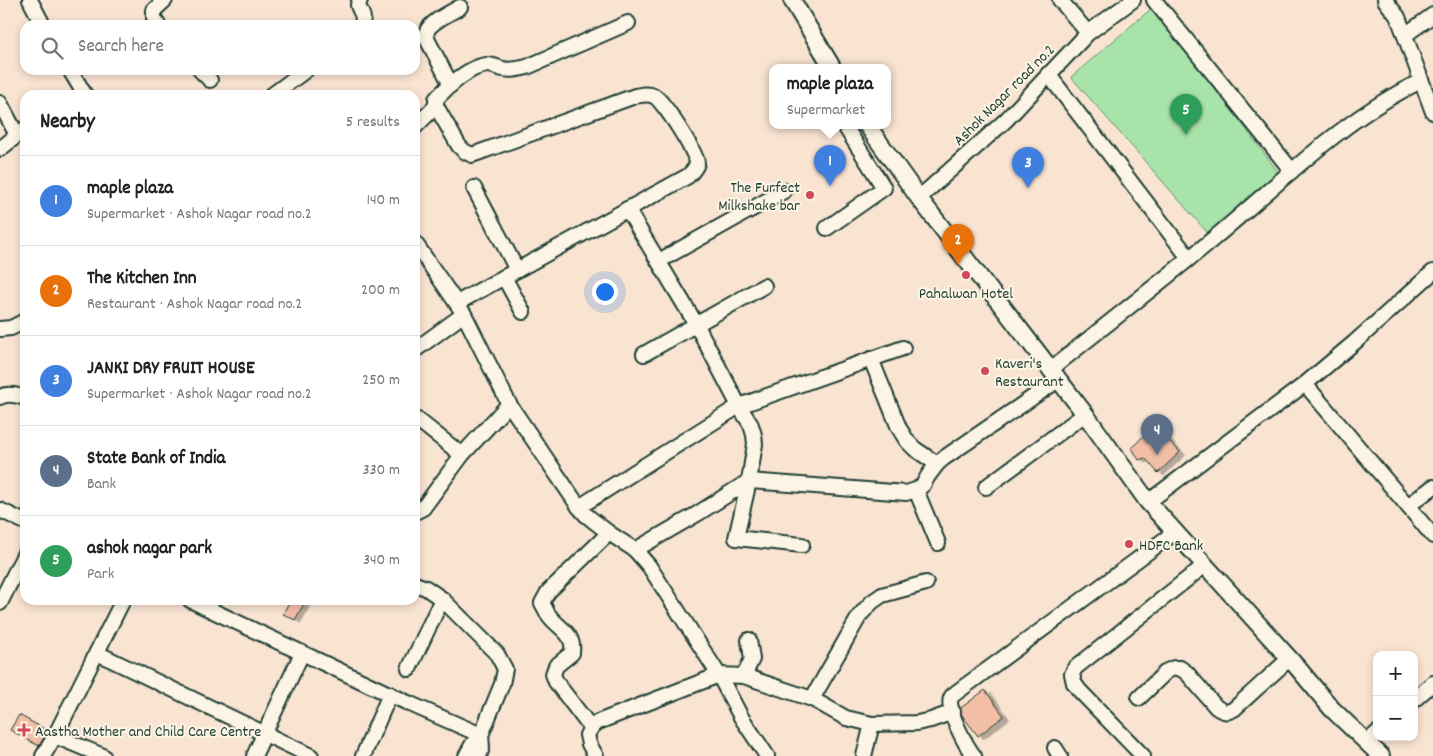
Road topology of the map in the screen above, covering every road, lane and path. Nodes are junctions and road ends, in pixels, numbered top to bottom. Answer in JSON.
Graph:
{"nodes":[{"id":1,"x":30,"y":0,"type":"edge"},
{"id":2,"x":165,"y":0,"type":"edge"},
{"id":3,"x":360,"y":0,"type":"edge"},
{"id":4,"x":792,"y":0,"type":"edge"},
{"id":5,"x":1060,"y":0,"type":"edge"},
{"id":6,"x":1132,"y":0,"type":"edge"},
{"id":7,"x":1154,"y":0,"type":"edge"},
{"id":8,"x":1384,"y":0,"type":"edge"},
{"id":9,"x":460,"y":7,"type":"dead end"},
{"id":10,"x":1433,"y":15,"type":"edge"},
{"id":11,"x":40,"y":20,"type":"edge"},
{"id":12,"x":155,"y":20,"type":"edge"},
{"id":13,"x":364,"y":20,"type":"edge"},
{"id":14,"x":628,"y":23,"type":"dead end"},
{"id":15,"x":1088,"y":33,"type":"junction"},
{"id":16,"x":1405,"y":35,"type":"junction"},
{"id":17,"x":830,"y":64,"type":"edge"},
{"id":18,"x":1048,"y":74,"type":"junction"},
{"id":19,"x":72,"y":75,"type":"edge"},
{"id":20,"x":299,"y":75,"type":"edge"},
{"id":21,"x":1421,"y":81,"type":"junction"},
{"id":22,"x":451,"y":85,"type":"junction"},
{"id":23,"x":79,"y":90,"type":"edge"},
{"id":24,"x":279,"y":90,"type":"edge"},
{"id":25,"x":0,"y":104,"type":"edge"},
{"id":26,"x":436,"y":106,"type":"junction"},
{"id":27,"x":1433,"y":112,"type":"edge"},
{"id":28,"x":420,"y":122,"type":"edge"},
{"id":29,"x":847,"y":129,"type":"edge"},
{"id":30,"x":870,"y":129,"type":"edge"},
{"id":31,"x":20,"y":131,"type":"edge"},
{"id":32,"x":20,"y":133,"type":"edge"},
{"id":33,"x":0,"y":149,"type":"edge"},
{"id":34,"x":1292,"y":170,"type":"junction"},
{"id":35,"x":474,"y":188,"type":"dead end"},
{"id":36,"x":784,"y":190,"type":"dead end"},
{"id":37,"x":919,"y":198,"type":"junction"},
{"id":38,"x":627,"y":209,"type":"junction"},
{"id":39,"x":827,"y":228,"type":"dead end"},
{"id":40,"x":420,"y":250,"type":"edge"},
{"id":41,"x":1189,"y":258,"type":"junction"},
{"id":42,"x":659,"y":261,"type":"junction"},
{"id":43,"x":517,"y":270,"type":"junction"},
{"id":44,"x":1433,"y":272,"type":"edge"},
{"id":45,"x":504,"y":278,"type":"junction"},
{"id":46,"x":764,"y":286,"type":"dead end"},
{"id":47,"x":460,"y":309,"type":"junction"},
{"id":48,"x":523,"y":312,"type":"dead end"},
{"id":49,"x":20,"y":324,"type":"edge"},
{"id":50,"x":696,"y":324,"type":"junction"},
{"id":51,"x":0,"y":329,"type":"edge"},
{"id":52,"x":420,"y":345,"type":"edge"},
{"id":53,"x":903,"y":348,"type":"dead end"},
{"id":54,"x":644,"y":354,"type":"dead end"},
{"id":55,"x":871,"y":359,"type":"junction"},
{"id":56,"x":1054,"y":375,"type":"junction"},
{"id":57,"x":1305,"y":384,"type":"junction"},
{"id":58,"x":0,"y":397,"type":"edge"},
{"id":59,"x":20,"y":397,"type":"edge"},
{"id":60,"x":509,"y":404,"type":"junction"},
{"id":61,"x":739,"y":406,"type":"junction"},
{"id":62,"x":1085,"y":414,"type":"junction"},
{"id":63,"x":420,"y":422,"type":"edge"},
{"id":64,"x":462,"y":456,"type":"junction"},
{"id":65,"x":937,"y":464,"type":"junction"},
{"id":66,"x":749,"y":481,"type":"junction"},
{"id":67,"x":986,"y":486,"type":"dead end"},
{"id":68,"x":1433,"y":487,"type":"edge"},
{"id":69,"x":916,"y":490,"type":"junction"},
{"id":70,"x":1148,"y":502,"type":"junction"},
{"id":71,"x":1408,"y":506,"type":"junction"},
{"id":72,"x":579,"y":507,"type":"junction"},
{"id":73,"x":0,"y":510,"type":"edge"},
{"id":74,"x":420,"y":510,"type":"edge"},
{"id":75,"x":20,"y":520,"type":"edge"},
{"id":76,"x":1175,"y":532,"type":"junction"},
{"id":77,"x":609,"y":533,"type":"junction"},
{"id":78,"x":1433,"y":536,"type":"edge"},
{"id":79,"x":938,"y":543,"type":"dead end"},
{"id":80,"x":802,"y":545,"type":"dead end"},
{"id":81,"x":635,"y":550,"type":"junction"},
{"id":82,"x":20,"y":564,"type":"edge"},
{"id":83,"x":1205,"y":565,"type":"junction"},
{"id":84,"x":926,"y":583,"type":"dead end"},
{"id":85,"x":420,"y":586,"type":"edge"},
{"id":86,"x":442,"y":600,"type":"junction"},
{"id":87,"x":0,"y":603,"type":"edge"},
{"id":88,"x":120,"y":605,"type":"edge"},
{"id":89,"x":201,"y":605,"type":"edge"},
{"id":90,"x":749,"y":640,"type":"dead end"},
{"id":91,"x":97,"y":652,"type":"junction"},
{"id":92,"x":302,"y":653,"type":"junction"},
{"id":93,"x":1290,"y":658,"type":"junction"},
{"id":94,"x":409,"y":669,"type":"dead end"},
{"id":95,"x":719,"y":675,"type":"junction"},
{"id":96,"x":744,"y":676,"type":"junction"},
{"id":97,"x":1433,"y":683,"type":"edge"},
{"id":98,"x":390,"y":694,"type":"junction"},
{"id":99,"x":1418,"y":696,"type":"edge"},
{"id":100,"x":1139,"y":698,"type":"dead end"},
{"id":101,"x":812,"y":699,"type":"junction"},
{"id":102,"x":953,"y":712,"type":"junction"},
{"id":103,"x":872,"y":724,"type":"junction"},
{"id":104,"x":591,"y":728,"type":"junction"},
{"id":105,"x":264,"y":733,"type":"junction"},
{"id":106,"x":481,"y":735,"type":"junction"},
{"id":107,"x":55,"y":736,"type":"junction"},
{"id":108,"x":1372,"y":738,"type":"edge"},
{"id":109,"x":1139,"y":755,"type":"edge"},
{"id":110,"x":43,"y":756,"type":"edge"},
{"id":111,"x":103,"y":756,"type":"edge"},
{"id":112,"x":254,"y":756,"type":"edge"},
{"id":113,"x":311,"y":756,"type":"edge"},
{"id":114,"x":363,"y":756,"type":"edge"},
{"id":115,"x":466,"y":756,"type":"edge"},
{"id":116,"x":479,"y":756,"type":"edge"},
{"id":117,"x":596,"y":756,"type":"edge"},
{"id":118,"x":767,"y":756,"type":"edge"},
{"id":119,"x":864,"y":756,"type":"edge"},
{"id":120,"x":974,"y":756,"type":"edge"},
{"id":121,"x":1381,"y":756,"type":"edge"}],
"edges":[{"from":1,"to":11,"type":"street"},
{"from":2,"to":12,"type":"street"},
{"from":3,"to":13,"type":"street"},
{"from":4,"to":17,"type":"street"},
{"from":5,"to":15,"type":"street"},
{"from":6,"to":15,"type":"street","name":"Ashok Nagar road no.2"},
{"from":7,"to":34,"type":"street"},
{"from":8,"to":16,"type":"street"},
{"from":9,"to":22,"type":"street"},
{"from":10,"to":16,"type":"street"},
{"from":14,"to":22,"type":"street"},
{"from":15,"to":18,"type":"street","name":"Ashok Nagar road no.2"},
{"from":16,"to":21,"type":"street"},
{"from":18,"to":37,"type":"street","name":"Ashok Nagar road no.2"},
{"from":18,"to":41,"type":"street"},
{"from":19,"to":23,"type":"street"},
{"from":20,"to":24,"type":"street"},
{"from":21,"to":27,"type":"street"},
{"from":21,"to":34,"type":"street"},
{"from":22,"to":26,"type":"street"},
{"from":25,"to":31,"type":"street"},
{"from":26,"to":28,"type":"street"},
{"from":26,"to":38,"type":"street"},
{"from":29,"to":39,"type":"street"},
{"from":30,"to":37,"type":"street"},
{"from":32,"to":33,"type":"street"},
{"from":34,"to":41,"type":"street"},
{"from":35,"to":43,"type":"street"},
{"from":36,"to":42,"type":"street"},
{"from":37,"to":56,"type":"street"},
{"from":38,"to":42,"type":"street"},
{"from":38,"to":43,"type":"street"},
{"from":40,"to":47,"type":"street"},
{"from":41,"to":56,"type":"street"},
{"from":42,"to":50,"type":"street"},
{"from":43,"to":45,"type":"street"},
{"from":44,"to":57,"type":"street"},
{"from":45,"to":47,"type":"street"},
{"from":45,"to":48,"type":"street"},
{"from":46,"to":50,"type":"street"},
{"from":47,"to":52,"type":"street"},
{"from":47,"to":60,"type":"street"},
{"from":49,"to":51,"type":"street"},
{"from":50,"to":54,"type":"street"},
{"from":50,"to":61,"type":"street"},
{"from":53,"to":55,"type":"street"},
{"from":55,"to":61,"type":"street"},
{"from":55,"to":65,"type":"street"},
{"from":56,"to":62,"type":"street"},
{"from":56,"to":65,"type":"street"},
{"from":57,"to":70,"type":"street"},
{"from":57,"to":71,"type":"street"},
{"from":58,"to":59,"type":"street"},
{"from":60,"to":64,"type":"street"},
{"from":60,"to":72,"type":"street"},
{"from":61,"to":66,"type":"street"},
{"from":61,"to":72,"type":"street"},
{"from":62,"to":67,"type":"street"},
{"from":62,"to":70,"type":"street"},
{"from":63,"to":64,"type":"street"},
{"from":64,"to":74,"type":"street"},
{"from":65,"to":69,"type":"street"},
{"from":66,"to":69,"type":"street"},
{"from":66,"to":80,"type":"street"},
{"from":66,"to":81,"type":"street"},
{"from":68,"to":71,"type":"street"},
{"from":69,"to":79,"type":"street"},
{"from":70,"to":76,"type":"street"},
{"from":71,"to":78,"type":"street"},
{"from":72,"to":77,"type":"street"},
{"from":73,"to":75,"type":"street"},
{"from":76,"to":83,"type":"street"},
{"from":76,"to":102,"type":"street"},
{"from":77,"to":81,"type":"street"},
{"from":77,"to":104,"type":"street"},
{"from":81,"to":95,"type":"street"},
{"from":82,"to":87,"type":"street"},
{"from":83,"to":93,"type":"street"},
{"from":83,"to":109,"type":"street"},
{"from":84,"to":101,"type":"street"},
{"from":85,"to":86,"type":"street"},
{"from":86,"to":94,"type":"street"},
{"from":86,"to":106,"type":"street"},
{"from":88,"to":91,"type":"street"},
{"from":89,"to":92,"type":"street"},
{"from":90,"to":96,"type":"street"},
{"from":91,"to":105,"type":"street"},
{"from":91,"to":107,"type":"street"},
{"from":92,"to":98,"type":"street"},
{"from":92,"to":105,"type":"street"},
{"from":93,"to":100,"type":"street"},
{"from":93,"to":108,"type":"street"},
{"from":95,"to":96,"type":"street"},
{"from":95,"to":104,"type":"street"},
{"from":95,"to":118,"type":"street"},
{"from":96,"to":101,"type":"street"},
{"from":97,"to":99,"type":"street"},
{"from":98,"to":106,"type":"street"},
{"from":98,"to":114,"type":"street"},
{"from":101,"to":103,"type":"street"},
{"from":102,"to":103,"type":"street"},
{"from":102,"to":120,"type":"street"},
{"from":103,"to":119,"type":"street"},
{"from":104,"to":117,"type":"street"},
{"from":105,"to":112,"type":"street"},
{"from":105,"to":113,"type":"street"},
{"from":106,"to":115,"type":"street"},
{"from":106,"to":116,"type":"street"},
{"from":107,"to":110,"type":"street"},
{"from":107,"to":111,"type":"street"},
{"from":108,"to":121,"type":"street"}]}
